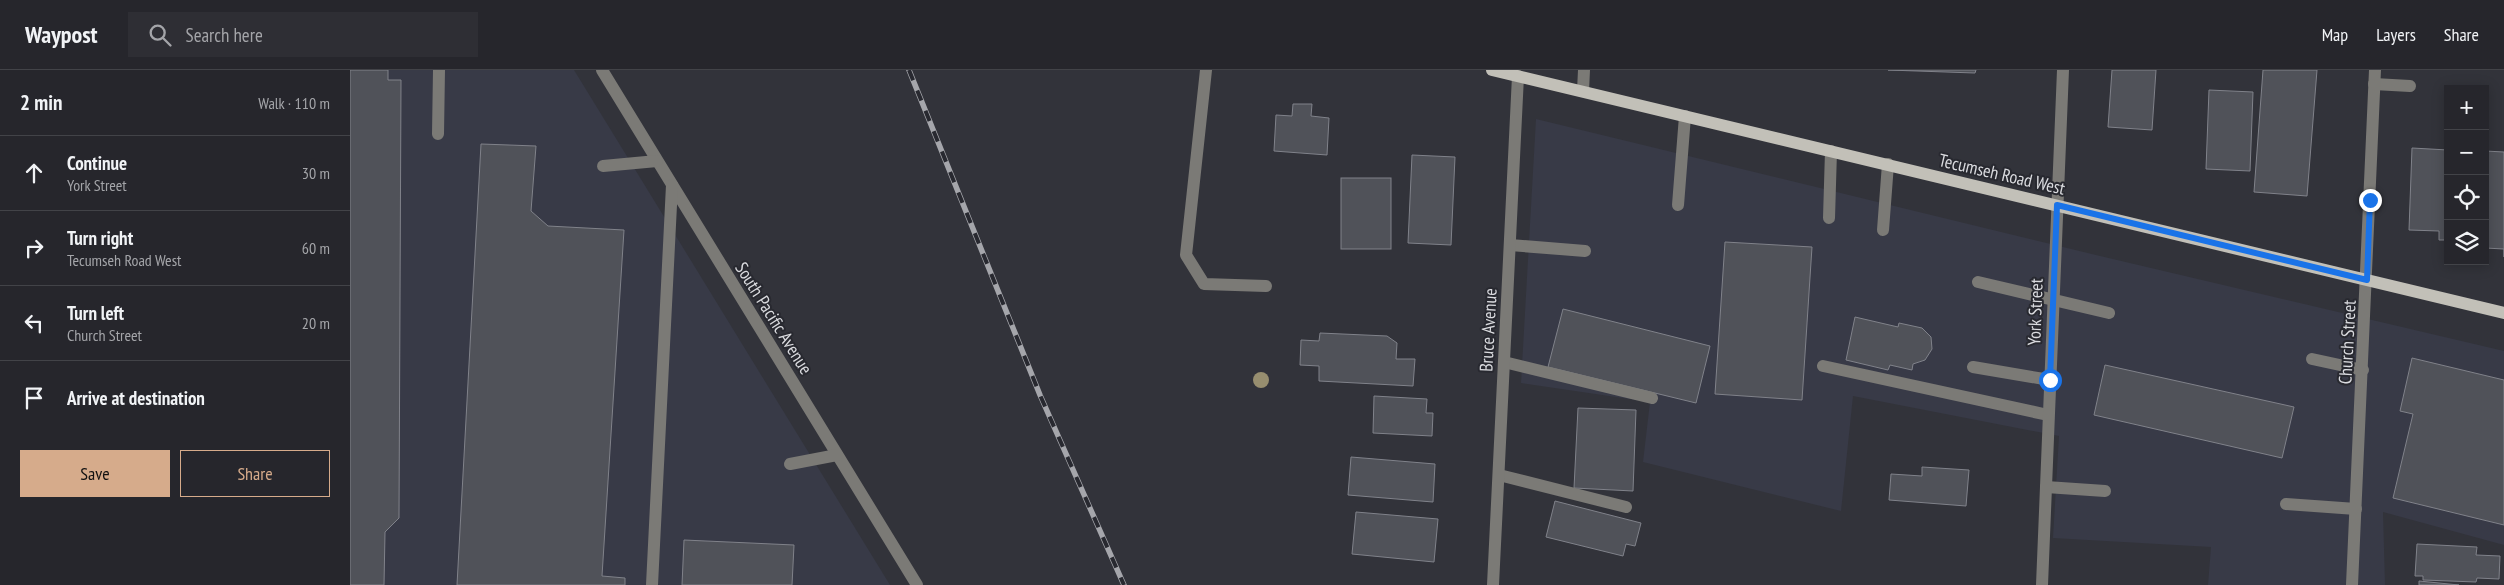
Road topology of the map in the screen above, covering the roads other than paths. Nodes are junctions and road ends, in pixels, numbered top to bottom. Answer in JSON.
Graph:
{"nodes":[{"id":1,"x":439,"y":70,"type":"edge"},
{"id":2,"x":602,"y":70,"type":"edge"},
{"id":3,"x":1206,"y":70,"type":"edge"},
{"id":4,"x":1492,"y":70,"type":"edge"},
{"id":5,"x":1584,"y":70,"type":"edge"},
{"id":6,"x":2063,"y":70,"type":"edge"},
{"id":7,"x":2375,"y":70,"type":"edge"},
{"id":8,"x":1518,"y":76,"type":"junction"},
{"id":9,"x":2374,"y":84,"type":"junction"},
{"id":10,"x":2410,"y":86,"type":"dead end"},
{"id":11,"x":1583,"y":91,"type":"junction"},
{"id":12,"x":1685,"y":116,"type":"junction"},
{"id":13,"x":438,"y":134,"type":"dead end"},
{"id":14,"x":1831,"y":151,"type":"junction"},
{"id":15,"x":657,"y":161,"type":"junction"},
{"id":16,"x":1888,"y":164,"type":"junction"},
{"id":17,"x":603,"y":166,"type":"dead end"},
{"id":18,"x":672,"y":185,"type":"junction"},
{"id":19,"x":1678,"y":205,"type":"dead end"},
{"id":20,"x":2057,"y":205,"type":"junction"},
{"id":21,"x":1829,"y":218,"type":"dead end"},
{"id":22,"x":1884,"y":230,"type":"dead end"},
{"id":23,"x":1510,"y":245,"type":"junction"},
{"id":24,"x":1585,"y":251,"type":"dead end"},
{"id":25,"x":2367,"y":280,"type":"junction"},
{"id":26,"x":1978,"y":282,"type":"dead end"},
{"id":27,"x":1266,"y":286,"type":"dead end"},
{"id":28,"x":2053,"y":300,"type":"junction"},
{"id":29,"x":2109,"y":313,"type":"dead end"},
{"id":30,"x":2504,"y":313,"type":"edge"},
{"id":31,"x":2312,"y":359,"type":"dead end"},
{"id":32,"x":1504,"y":362,"type":"junction"},
{"id":33,"x":1823,"y":366,"type":"dead end"},
{"id":34,"x":1973,"y":367,"type":"dead end"},
{"id":35,"x":2363,"y":370,"type":"junction"},
{"id":36,"x":2050,"y":380,"type":"junction"},
{"id":37,"x":1652,"y":398,"type":"dead end"},
{"id":38,"x":2048,"y":415,"type":"junction"},
{"id":39,"x":838,"y":455,"type":"junction"},
{"id":40,"x":790,"y":464,"type":"dead end"},
{"id":41,"x":1499,"y":475,"type":"junction"},
{"id":42,"x":2046,"y":487,"type":"junction"},
{"id":43,"x":2105,"y":491,"type":"dead end"},
{"id":44,"x":2286,"y":504,"type":"dead end"},
{"id":45,"x":1626,"y":507,"type":"dead end"},
{"id":46,"x":2356,"y":509,"type":"junction"},
{"id":47,"x":652,"y":585,"type":"edge"},
{"id":48,"x":917,"y":585,"type":"edge"},
{"id":49,"x":1493,"y":585,"type":"edge"},
{"id":50,"x":2042,"y":585,"type":"edge"},
{"id":51,"x":2352,"y":585,"type":"edge"}],
"edges":[{"from":1,"to":13,"type":"street"},
{"from":2,"to":15,"type":"street","name":"South Pacific Avenue"},
{"from":3,"to":27,"type":"street"},
{"from":4,"to":8,"type":"main road","name":"Tecumseh Road West"},
{"from":5,"to":11,"type":"street"},
{"from":6,"to":20,"type":"street","name":"York Street"},
{"from":7,"to":9,"type":"street","name":"Church Street"},
{"from":8,"to":11,"type":"main road","name":"Tecumseh Road West"},
{"from":8,"to":23,"type":"street","name":"Bruce Avenue"},
{"from":9,"to":10,"type":"street"},
{"from":9,"to":25,"type":"street","name":"Church Street"},
{"from":11,"to":12,"type":"main road","name":"Tecumseh Road West"},
{"from":12,"to":14,"type":"main road","name":"Tecumseh Road West"},
{"from":12,"to":19,"type":"street"},
{"from":14,"to":16,"type":"main road","name":"Tecumseh Road West"},
{"from":14,"to":21,"type":"street"},
{"from":15,"to":17,"type":"street"},
{"from":15,"to":18,"type":"street","name":"South Pacific Avenue"},
{"from":16,"to":20,"type":"main road","name":"Tecumseh Road West"},
{"from":16,"to":22,"type":"street"},
{"from":18,"to":39,"type":"street","name":"South Pacific Avenue"},
{"from":18,"to":47,"type":"street"},
{"from":20,"to":25,"type":"main road","name":"Tecumseh Road West"},
{"from":20,"to":28,"type":"street","name":"York Street"},
{"from":23,"to":24,"type":"street"},
{"from":23,"to":32,"type":"street","name":"Bruce Avenue"},
{"from":25,"to":30,"type":"main road","name":"Tecumseh Road West"},
{"from":25,"to":35,"type":"street","name":"Church Street"},
{"from":26,"to":28,"type":"street"},
{"from":28,"to":29,"type":"street"},
{"from":28,"to":36,"type":"street","name":"York Street"},
{"from":31,"to":35,"type":"street"},
{"from":32,"to":37,"type":"street"},
{"from":32,"to":41,"type":"street","name":"Bruce Avenue"},
{"from":33,"to":38,"type":"street"},
{"from":34,"to":36,"type":"street"},
{"from":35,"to":46,"type":"street","name":"Church Street"},
{"from":36,"to":38,"type":"street","name":"York Street"},
{"from":38,"to":42,"type":"street","name":"York Street"},
{"from":39,"to":40,"type":"street"},
{"from":39,"to":48,"type":"street","name":"South Pacific Avenue"},
{"from":41,"to":45,"type":"street"},
{"from":41,"to":49,"type":"street","name":"Bruce Avenue"},
{"from":42,"to":43,"type":"street"},
{"from":42,"to":50,"type":"street","name":"York Street"},
{"from":44,"to":46,"type":"street"},
{"from":46,"to":51,"type":"street","name":"Church Street"}]}
